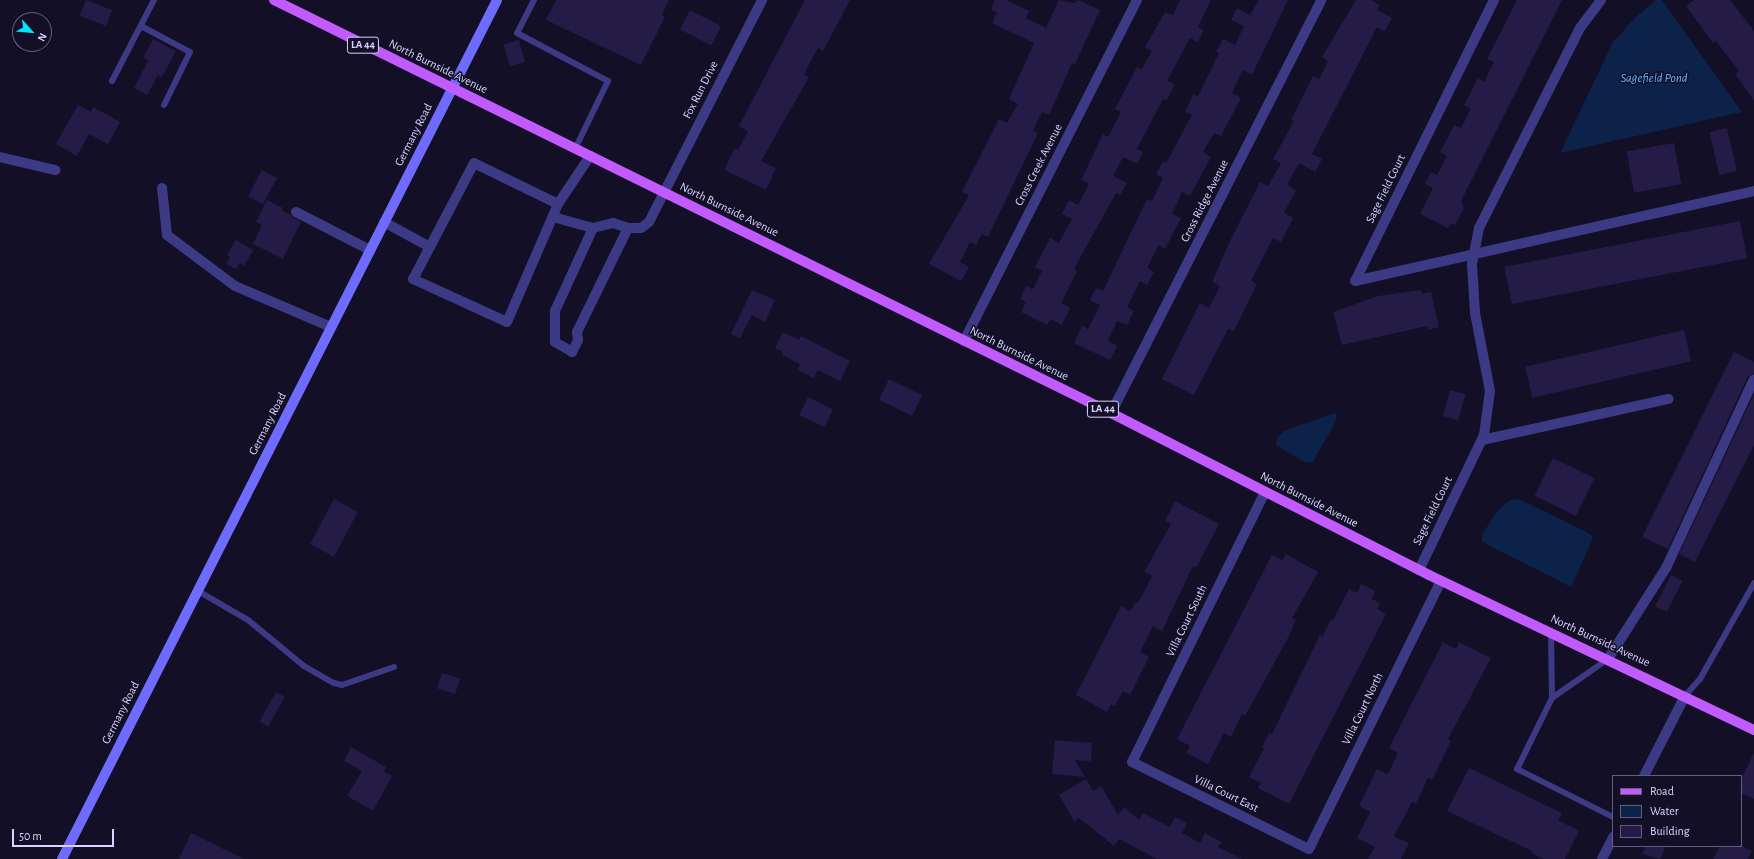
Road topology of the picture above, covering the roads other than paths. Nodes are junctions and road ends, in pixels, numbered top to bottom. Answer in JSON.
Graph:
{"nodes":[{"id":1,"x":154,"y":0,"type":"edge"},
{"id":2,"x":496,"y":0,"type":"edge"},
{"id":3,"x":534,"y":0,"type":"edge"},
{"id":4,"x":762,"y":0,"type":"edge"},
{"id":5,"x":1136,"y":0,"type":"edge"},
{"id":6,"x":1321,"y":0,"type":"edge"},
{"id":7,"x":1494,"y":0,"type":"edge"},
{"id":8,"x":1601,"y":0,"type":"edge"},
{"id":9,"x":280,"y":1,"type":"edge"},
{"id":10,"x":141,"y":26,"type":"junction"},
{"id":11,"x":112,"y":81,"type":"dead end"},
{"id":12,"x":452,"y":89,"type":"junction"},
{"id":13,"x":164,"y":105,"type":"dead end"},
{"id":14,"x":575,"y":149,"type":"junction"},
{"id":15,"x":590,"y":156,"type":"junction"},
{"id":16,"x":0,"y":157,"type":"edge"},
{"id":17,"x":55,"y":170,"type":"dead end"},
{"id":18,"x":162,"y":188,"type":"dead end"},
{"id":19,"x":1754,"y":191,"type":"edge"},
{"id":20,"x":664,"y":193,"type":"junction"},
{"id":21,"x":558,"y":204,"type":"junction"},
{"id":22,"x":296,"y":212,"type":"dead end"},
{"id":23,"x":553,"y":217,"type":"junction"},
{"id":24,"x":384,"y":222,"type":"junction"},
{"id":25,"x":593,"y":228,"type":"junction"},
{"id":26,"x":628,"y":228,"type":"junction"},
{"id":27,"x":428,"y":246,"type":"junction"},
{"id":28,"x":370,"y":250,"type":"junction"},
{"id":29,"x":1473,"y":254,"type":"junction"},
{"id":30,"x":331,"y":327,"type":"junction"},
{"id":31,"x":964,"y":341,"type":"junction"},
{"id":32,"x":1754,"y":379,"type":"edge"},
{"id":33,"x":1669,"y":399,"type":"dead end"},
{"id":34,"x":1111,"y":413,"type":"junction"},
{"id":35,"x":1482,"y":440,"type":"junction"},
{"id":36,"x":1265,"y":492,"type":"junction"},
{"id":37,"x":1419,"y":570,"type":"junction"},
{"id":38,"x":1441,"y":581,"type":"junction"},
{"id":39,"x":1754,"y":583,"type":"edge"},
{"id":40,"x":198,"y":591,"type":"junction"},
{"id":41,"x":1551,"y":633,"type":"junction"},
{"id":42,"x":1608,"y":659,"type":"junction"},
{"id":43,"x":394,"y":667,"type":"dead end"},
{"id":44,"x":1685,"y":696,"type":"junction"},
{"id":45,"x":1552,"y":698,"type":"junction"},
{"id":46,"x":1754,"y":730,"type":"edge"},
{"id":47,"x":1132,"y":762,"type":"joint"},
{"id":48,"x":1645,"y":775,"type":"edge"},
{"id":49,"x":1612,"y":817,"type":"edge"},
{"id":50,"x":1612,"y":839,"type":"edge"},
{"id":51,"x":1309,"y":849,"type":"joint"},
{"id":52,"x":62,"y":859,"type":"edge"},
{"id":53,"x":1602,"y":859,"type":"edge"}],
"edges":[{"from":1,"to":10,"type":"lane"},
{"from":2,"to":12,"type":"main road","name":"Germany Road"},
{"from":3,"to":14,"type":"lane"},
{"from":4,"to":20,"type":"street","name":"Fox Run Drive"},
{"from":5,"to":31,"type":"street","name":"Cross Creek Avenue"},
{"from":6,"to":34,"type":"street","name":"Cross Ridge Avenue"},
{"from":7,"to":29,"type":"street","name":"Sage Field Court"},
{"from":8,"to":29,"type":"street","name":"Sage Field Court"},
{"from":9,"to":12,"type":"main road","name":"North Burnside Avenue","number":"LA 44"},
{"from":10,"to":11,"type":"lane"},
{"from":10,"to":13,"type":"lane"},
{"from":12,"to":14,"type":"main road","name":"North Burnside Avenue","number":"LA 44"},
{"from":12,"to":24,"type":"main road","name":"Germany Road"},
{"from":14,"to":15,"type":"main road","name":"North Burnside Avenue","number":"LA 44"},
{"from":15,"to":20,"type":"main road","name":"North Burnside Avenue","number":"LA 44"},
{"from":15,"to":21,"type":"street"},
{"from":16,"to":17,"type":"street"},
{"from":18,"to":30,"type":"street"},
{"from":19,"to":29,"type":"street","name":"Sage Field Court"},
{"from":20,"to":26,"type":"street","name":"Fox Run Drive"},
{"from":20,"to":31,"type":"main road","name":"North Burnside Avenue","number":"LA 44"},
{"from":21,"to":23,"type":"street"},
{"from":21,"to":27,"type":"street"},
{"from":22,"to":28,"type":"street"},
{"from":23,"to":25,"type":"street"},
{"from":23,"to":27,"type":"street"},
{"from":24,"to":27,"type":"street"},
{"from":24,"to":28,"type":"main road","name":"Germany Road"},
{"from":25,"to":26,"type":"street"},
{"from":25,"to":26,"type":"street"},
{"from":28,"to":30,"type":"main road","name":"Germany Road"},
{"from":29,"to":35,"type":"street","name":"Sage Field Court"},
{"from":30,"to":40,"type":"main road","name":"Germany Road"},
{"from":31,"to":34,"type":"main road","name":"North Burnside Avenue","number":"LA 44"},
{"from":32,"to":42,"type":"street"},
{"from":33,"to":35,"type":"street"},
{"from":34,"to":36,"type":"main road","name":"North Burnside Avenue","number":"LA 44"},
{"from":35,"to":37,"type":"street","name":"Sage Field Court"},
{"from":36,"to":37,"type":"main road","name":"North Burnside Avenue","number":"LA 44"},
{"from":36,"to":47,"type":"street","name":"Villa Court South"},
{"from":37,"to":38,"type":"main road","name":"North Burnside Avenue","number":"LA 44"},
{"from":38,"to":41,"type":"main road","name":"North Burnside Avenue","number":"LA 44"},
{"from":38,"to":51,"type":"street","name":"Villa Court North"},
{"from":39,"to":44,"type":"lane"},
{"from":40,"to":43,"type":"lane"},
{"from":40,"to":52,"type":"main road","name":"Germany Road"},
{"from":41,"to":42,"type":"main road","name":"North Burnside Avenue","number":"LA 44"},
{"from":41,"to":45,"type":"lane"},
{"from":42,"to":44,"type":"main road","name":"North Burnside Avenue","number":"LA 44"},
{"from":42,"to":45,"type":"lane"},
{"from":44,"to":46,"type":"main road","name":"North Burnside Avenue","number":"LA 44"},
{"from":44,"to":48,"type":"street"},
{"from":45,"to":49,"type":"lane"},
{"from":47,"to":51,"type":"street","name":"Villa Court East"},
{"from":50,"to":53,"type":"street"}]}
